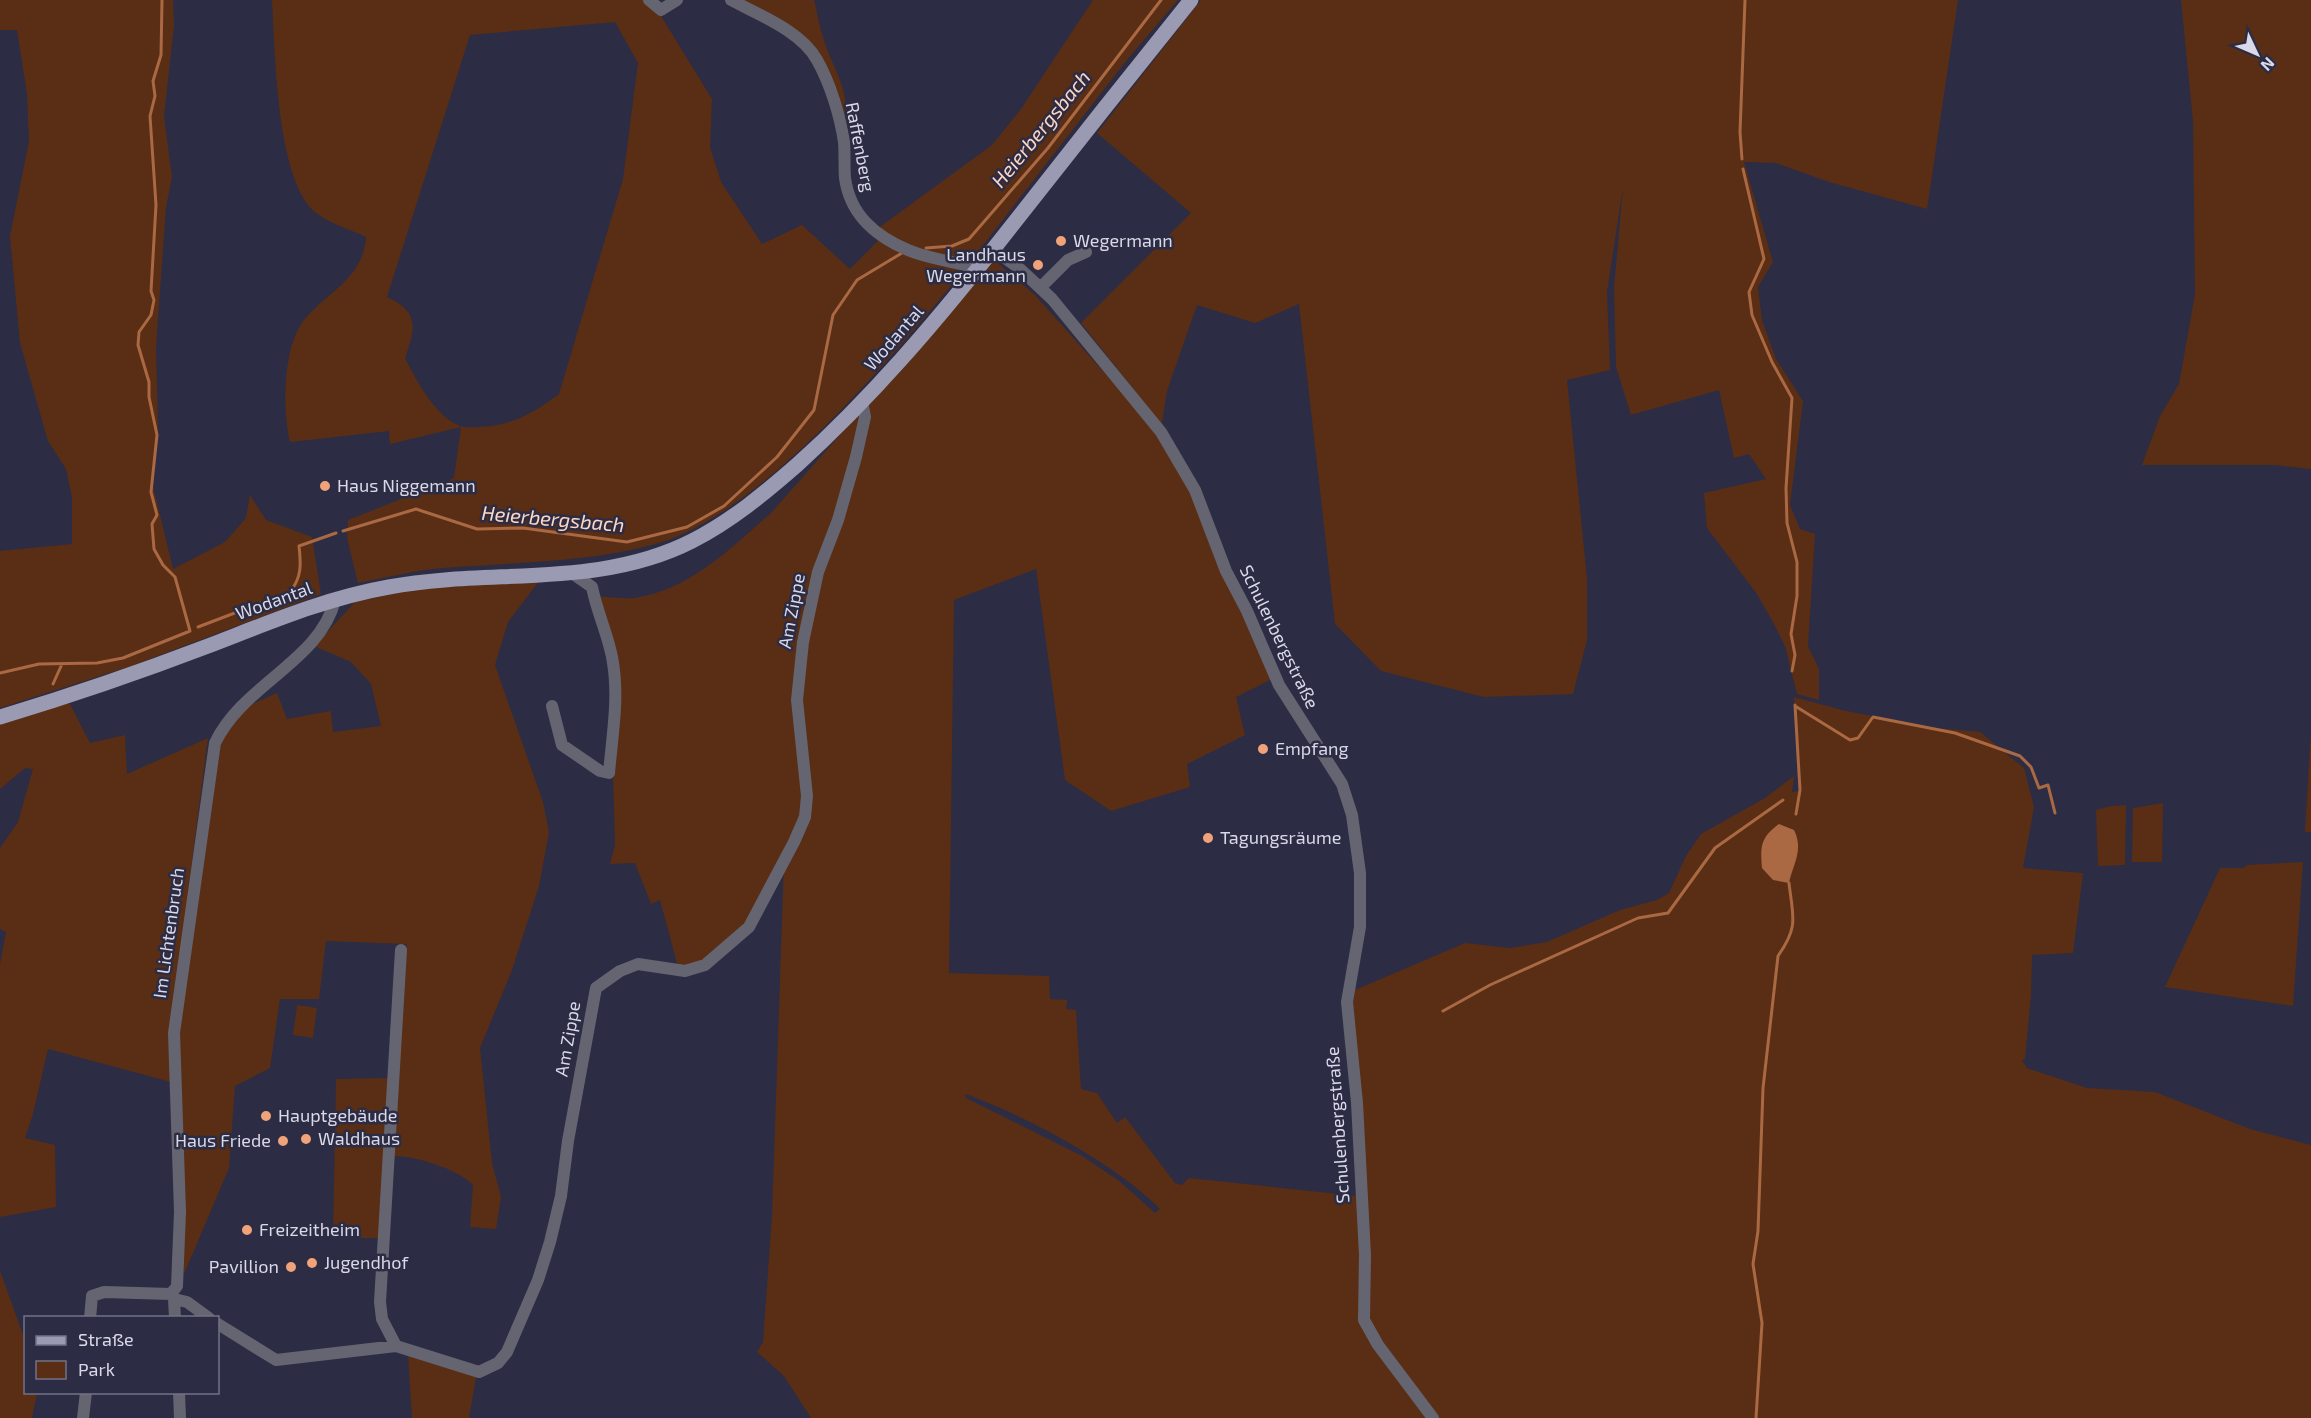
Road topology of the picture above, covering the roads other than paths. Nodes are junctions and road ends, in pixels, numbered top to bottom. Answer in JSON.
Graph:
{"nodes":[{"id":1,"x":649,"y":0,"type":"edge"},
{"id":2,"x":676,"y":0,"type":"edge"},
{"id":3,"x":731,"y":0,"type":"edge"},
{"id":4,"x":1191,"y":0,"type":"edge"},
{"id":5,"x":993,"y":249,"type":"junction"},
{"id":6,"x":1086,"y":252,"type":"dead end"},
{"id":7,"x":976,"y":271,"type":"junction"},
{"id":8,"x":1041,"y":287,"type":"junction"},
{"id":9,"x":862,"y":402,"type":"junction"},
{"id":10,"x":572,"y":573,"type":"junction"},
{"id":11,"x":335,"y":600,"type":"junction"},
{"id":12,"x":552,"y":706,"type":"dead end"},
{"id":13,"x":0,"y":717,"type":"edge"},
{"id":14,"x":401,"y":950,"type":"dead end"},
{"id":15,"x":173,"y":1297,"type":"junction"},
{"id":16,"x":90,"y":1316,"type":"edge"},
{"id":17,"x":175,"y":1316,"type":"edge"},
{"id":18,"x":208,"y":1316,"type":"edge"},
{"id":19,"x":219,"y":1324,"type":"edge"},
{"id":20,"x":396,"y":1346,"type":"junction"},
{"id":21,"x":86,"y":1394,"type":"edge"},
{"id":22,"x":179,"y":1394,"type":"edge"},
{"id":23,"x":83,"y":1418,"type":"edge"},
{"id":24,"x":180,"y":1418,"type":"edge"},
{"id":25,"x":1433,"y":1418,"type":"edge"}],
"edges":[{"from":1,"to":2,"type":"street"},
{"from":3,"to":7,"type":"street","name":"Raffenberg"},
{"from":4,"to":5,"type":"main road","name":"Wodantal"},
{"from":5,"to":7,"type":"main road","name":"Wodantal"},
{"from":5,"to":8,"type":"street","name":"Schulenbergstraße"},
{"from":6,"to":8,"type":"street"},
{"from":7,"to":9,"type":"main road","name":"Wodantal"},
{"from":8,"to":25,"type":"street","name":"Schulenbergstraße"},
{"from":9,"to":10,"type":"main road","name":"Wodantal"},
{"from":9,"to":20,"type":"street","name":"Am Zippe"},
{"from":10,"to":11,"type":"main road","name":"Wodantal"},
{"from":10,"to":12,"type":"street"},
{"from":11,"to":13,"type":"main road","name":"Wodantal"},
{"from":11,"to":15,"type":"street","name":"Im Lichtenbruch"},
{"from":14,"to":20,"type":"street"},
{"from":15,"to":16,"type":"street"},
{"from":15,"to":17,"type":"street","name":"Im Lichtenbruch"},
{"from":15,"to":18,"type":"street"},
{"from":19,"to":20,"type":"street","name":"Am Zippe"},
{"from":21,"to":23,"type":"street"},
{"from":22,"to":24,"type":"street"}]}
